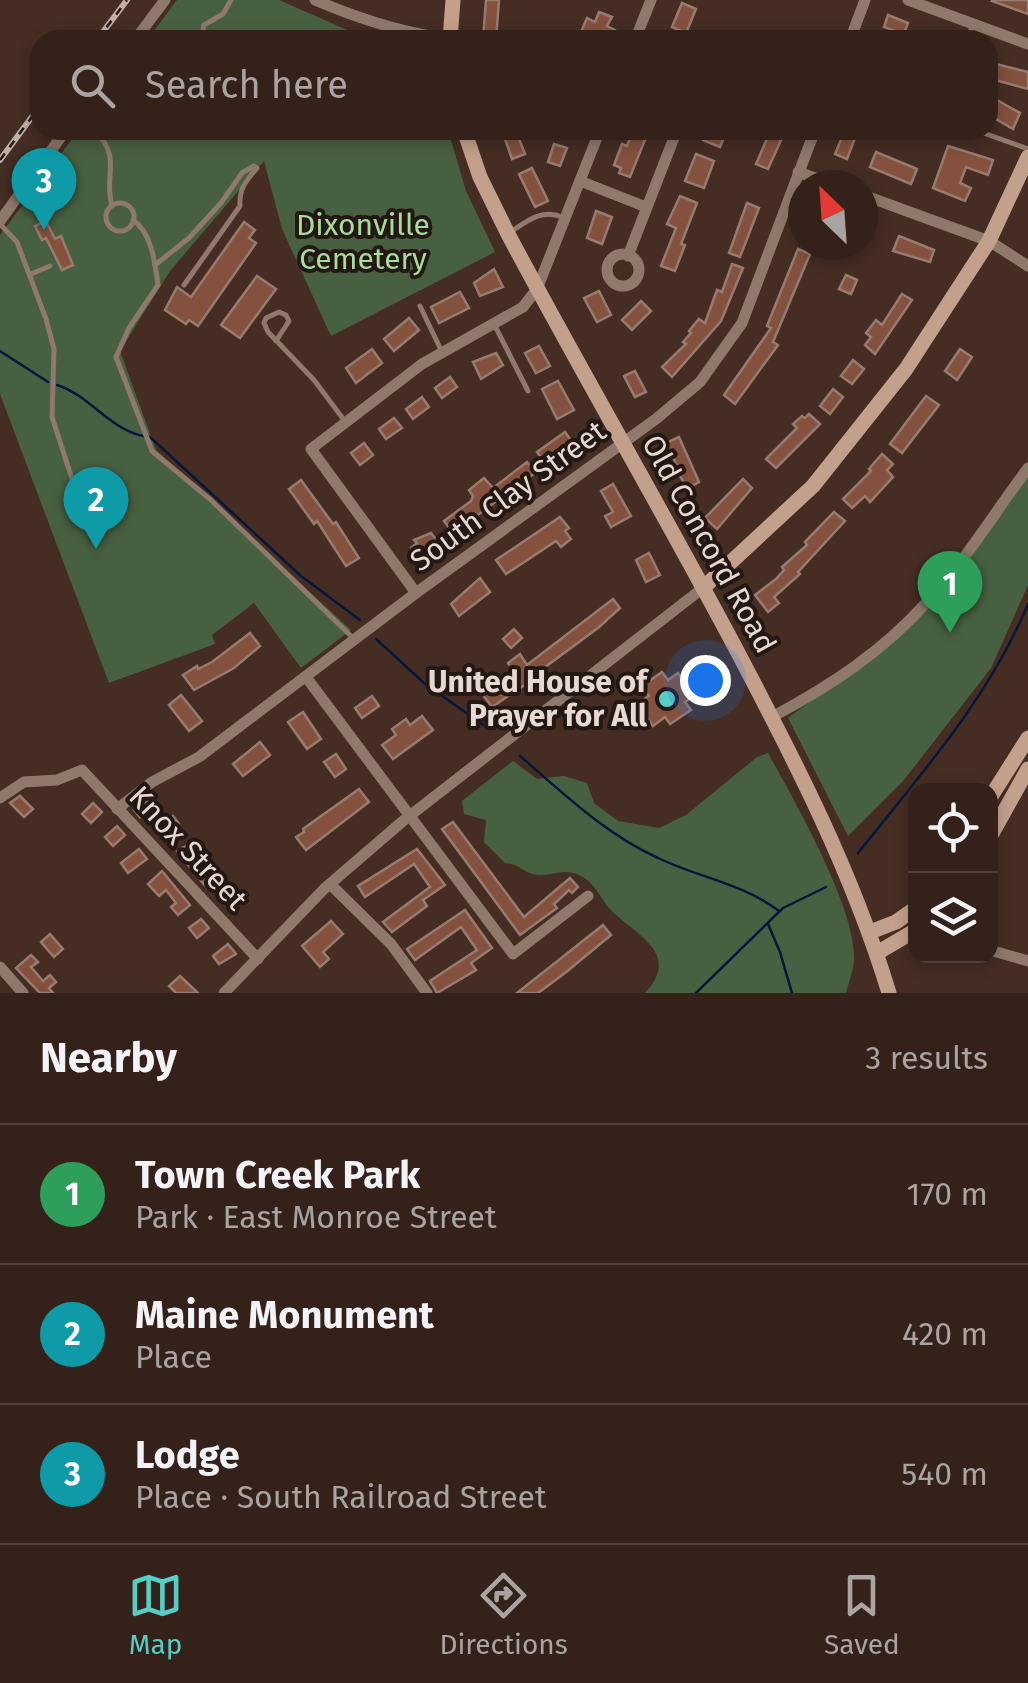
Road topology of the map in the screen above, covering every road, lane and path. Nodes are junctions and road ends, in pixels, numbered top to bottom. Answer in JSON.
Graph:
{"nodes":[{"id":1,"x":165,"y":0,"type":"edge"},
{"id":2,"x":231,"y":0,"type":"edge"},
{"id":3,"x":315,"y":0,"type":"edge"},
{"id":4,"x":453,"y":0,"type":"edge"},
{"id":5,"x":651,"y":0,"type":"edge"},
{"id":6,"x":865,"y":0,"type":"edge"},
{"id":7,"x":908,"y":0,"type":"edge"},
{"id":8,"x":973,"y":24,"type":"junction"},
{"id":9,"x":142,"y":30,"type":"edge"},
{"id":10,"x":203,"y":30,"type":"edge"},
{"id":11,"x":397,"y":30,"type":"edge"},
{"id":12,"x":451,"y":30,"type":"edge"},
{"id":13,"x":641,"y":30,"type":"edge"},
{"id":14,"x":854,"y":30,"type":"edge"},
{"id":15,"x":971,"y":30,"type":"edge"},
{"id":16,"x":990,"y":30,"type":"edge"},
{"id":17,"x":998,"y":33,"type":"edge"},
{"id":18,"x":1028,"y":44,"type":"edge"},
{"id":19,"x":998,"y":138,"type":"edge"},
{"id":20,"x":59,"y":140,"type":"edge"},
{"id":21,"x":104,"y":140,"type":"edge"},
{"id":22,"x":467,"y":140,"type":"edge"},
{"id":23,"x":596,"y":140,"type":"edge"},
{"id":24,"x":672,"y":140,"type":"edge"},
{"id":25,"x":811,"y":140,"type":"edge"},
{"id":26,"x":1028,"y":149,"type":"edge"},
{"id":27,"x":1028,"y":157,"type":"edge"},
{"id":28,"x":799,"y":170,"type":"edge"},
{"id":29,"x":580,"y":181,"type":"junction"},
{"id":30,"x":788,"y":199,"type":"edge"},
{"id":31,"x":878,"y":200,"type":"edge"},
{"id":32,"x":112,"y":206,"type":"junction"},
{"id":33,"x":646,"y":207,"type":"junction"},
{"id":34,"x":565,"y":218,"type":"junction"},
{"id":35,"x":133,"y":220,"type":"junction"},
{"id":36,"x":0,"y":223,"type":"edge"},
{"id":37,"x":508,"y":234,"type":"junction"},
{"id":38,"x":989,"y":241,"type":"junction"},
{"id":39,"x":628,"y":256,"type":"dead end"},
{"id":40,"x":156,"y":265,"type":"junction"},
{"id":41,"x":50,"y":266,"type":"dead end"},
{"id":42,"x":1028,"y":266,"type":"edge"},
{"id":43,"x":30,"y":274,"type":"junction"},
{"id":44,"x":184,"y":285,"type":"dead end"},
{"id":45,"x":537,"y":289,"type":"junction"},
{"id":46,"x":420,"y":306,"type":"dead end"},
{"id":47,"x":493,"y":324,"type":"junction"},
{"id":48,"x":276,"y":341,"type":"junction"},
{"id":49,"x":442,"y":352,"type":"junction"},
{"id":50,"x":528,"y":391,"type":"dead end"},
{"id":51,"x":346,"y":423,"type":"junction"},
{"id":52,"x":622,"y":444,"type":"junction"},
{"id":53,"x":1028,"y":468,"type":"edge"},
{"id":54,"x":75,"y":488,"type":"junction"},
{"id":55,"x":704,"y":588,"type":"junction"},
{"id":56,"x":416,"y":593,"type":"junction"},
{"id":57,"x":354,"y":640,"type":"junction"},
{"id":58,"x":306,"y":677,"type":"junction"},
{"id":59,"x":772,"y":717,"type":"junction"},
{"id":60,"x":1028,"y":738,"type":"edge"},
{"id":61,"x":1028,"y":768,"type":"edge"},
{"id":62,"x":998,"y":785,"type":"edge"},
{"id":63,"x":0,"y":798,"type":"edge"},
{"id":64,"x":117,"y":809,"type":"junction"},
{"id":65,"x":410,"y":814,"type":"junction"},
{"id":66,"x":998,"y":823,"type":"edge"},
{"id":67,"x":330,"y":884,"type":"junction"},
{"id":68,"x":588,"y":896,"type":"dead end"},
{"id":69,"x":908,"y":914,"type":"edge"},
{"id":70,"x":870,"y":932,"type":"junction"},
{"id":71,"x":908,"y":935,"type":"edge"},
{"id":72,"x":998,"y":952,"type":"edge"},
{"id":73,"x":877,"y":953,"type":"junction"},
{"id":74,"x":258,"y":959,"type":"junction"},
{"id":75,"x":1028,"y":961,"type":"edge"},
{"id":76,"x":0,"y":967,"type":"edge"},
{"id":77,"x":23,"y":993,"type":"edge"},
{"id":78,"x":224,"y":993,"type":"edge"},
{"id":79,"x":427,"y":993,"type":"edge"},
{"id":80,"x":889,"y":993,"type":"edge"}],
"edges":[{"from":1,"to":9,"type":"street"},
{"from":2,"to":10,"type":"lane"},
{"from":3,"to":11,"type":"street"},
{"from":4,"to":12,"type":"main road"},
{"from":5,"to":13,"type":"street"},
{"from":6,"to":14,"type":"street"},
{"from":7,"to":8,"type":"street"},
{"from":8,"to":15,"type":"lane"},
{"from":8,"to":16,"type":"street"},
{"from":17,"to":18,"type":"street"},
{"from":19,"to":26,"type":"lane"},
{"from":20,"to":36,"type":"street"},
{"from":21,"to":32,"type":"lane"},
{"from":22,"to":37,"type":"main road","name":"Old Concord Road"},
{"from":23,"to":29,"type":"street"},
{"from":24,"to":33,"type":"street"},
{"from":25,"to":28,"type":"street","name":"South Clay Street"},
{"from":27,"to":38,"type":"main road"},
{"from":29,"to":33,"type":"street"},
{"from":29,"to":34,"type":"street"},
{"from":30,"to":52,"type":"street","name":"South Clay Street"},
{"from":31,"to":38,"type":"street"},
{"from":32,"to":35,"type":"lane"},
{"from":32,"to":35,"type":"lane"},
{"from":33,"to":39,"type":"street"},
{"from":34,"to":37,"type":"lane"},
{"from":34,"to":45,"type":"street"},
{"from":35,"to":40,"type":"lane"},
{"from":36,"to":43,"type":"lane"},
{"from":37,"to":45,"type":"main road","name":"Old Concord Road"},
{"from":38,"to":42,"type":"street"},
{"from":38,"to":55,"type":"main road"},
{"from":40,"to":44,"type":"lane"},
{"from":40,"to":57,"type":"lane"},
{"from":41,"to":43,"type":"lane"},
{"from":43,"to":54,"type":"lane"},
{"from":45,"to":47,"type":"street"},
{"from":45,"to":52,"type":"main road","name":"Old Concord Road"},
{"from":46,"to":49,"type":"lane"},
{"from":47,"to":49,"type":"street"},
{"from":47,"to":50,"type":"lane"},
{"from":48,"to":48,"type":"lane"},
{"from":48,"to":51,"type":"lane"},
{"from":49,"to":51,"type":"street"},
{"from":51,"to":56,"type":"street"},
{"from":52,"to":55,"type":"main road","name":"Old Concord Road"},
{"from":52,"to":56,"type":"street","name":"South Clay Street"},
{"from":53,"to":59,"type":"street"},
{"from":54,"to":54,"type":"lane"},
{"from":55,"to":59,"type":"main road","name":"Old Concord Road"},
{"from":55,"to":65,"type":"street"},
{"from":56,"to":57,"type":"street","name":"South Clay Street"},
{"from":57,"to":58,"type":"street","name":"South Clay Street"},
{"from":58,"to":64,"type":"street","name":"South Clay Street"},
{"from":58,"to":65,"type":"street"},
{"from":59,"to":70,"type":"main road","name":"Old Concord Road"},
{"from":60,"to":62,"type":"main road"},
{"from":61,"to":66,"type":"main road"},
{"from":63,"to":64,"type":"street","name":"Knox Street"},
{"from":64,"to":74,"type":"street","name":"Knox Street"},
{"from":65,"to":67,"type":"street"},
{"from":65,"to":68,"type":"street"},
{"from":67,"to":74,"type":"street"},
{"from":67,"to":79,"type":"street"},
{"from":69,"to":70,"type":"main road"},
{"from":70,"to":73,"type":"main road","name":"Old Concord Road"},
{"from":71,"to":73,"type":"main road"},
{"from":72,"to":75,"type":"street"},
{"from":73,"to":80,"type":"main road","name":"Old Concord Road"},
{"from":74,"to":78,"type":"street"},
{"from":76,"to":77,"type":"street"}]}
